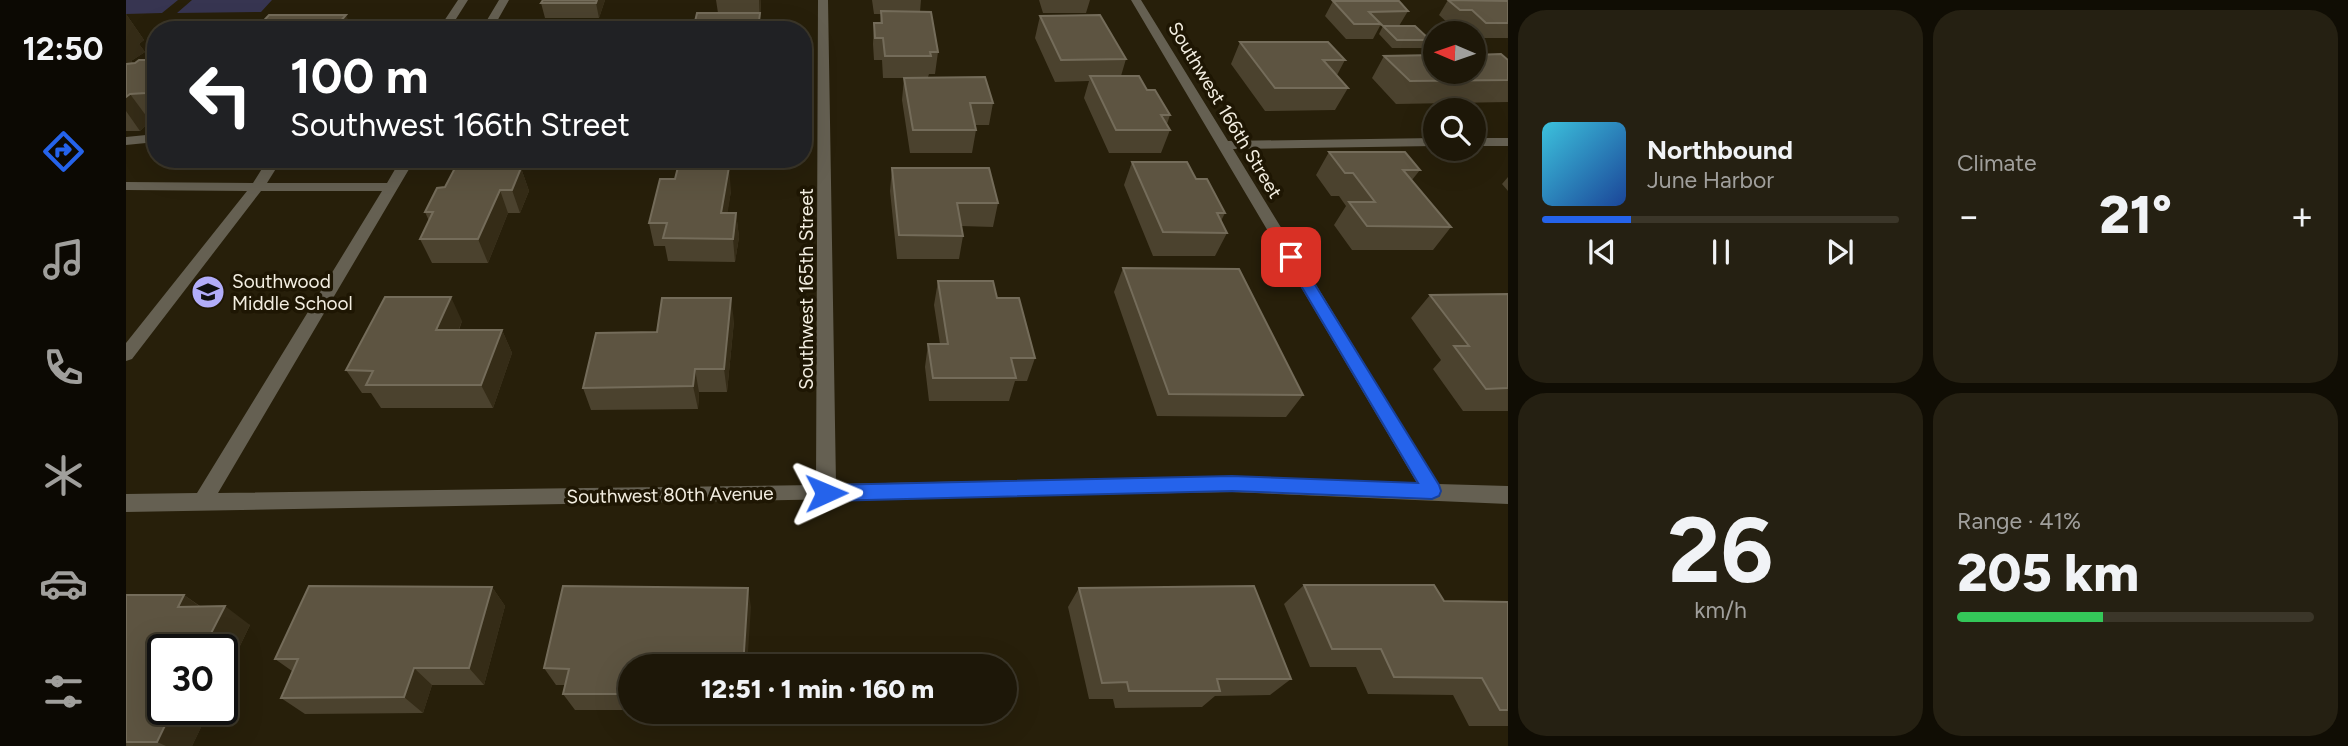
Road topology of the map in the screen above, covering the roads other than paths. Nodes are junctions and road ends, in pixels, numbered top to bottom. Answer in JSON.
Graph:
{"nodes":[{"id":1,"x":463,"y":0,"type":"edge"},
{"id":2,"x":504,"y":0,"type":"edge"},
{"id":3,"x":823,"y":0,"type":"edge"},
{"id":4,"x":1136,"y":0,"type":"edge"},
{"id":5,"x":449,"y":21,"type":"edge"},
{"id":6,"x":491,"y":21,"type":"edge"},
{"id":7,"x":147,"y":139,"type":"edge"},
{"id":8,"x":126,"y":141,"type":"edge"},
{"id":9,"x":1423,"y":142,"type":"edge"},
{"id":10,"x":1486,"y":142,"type":"edge"},
{"id":11,"x":1508,"y":142,"type":"edge"},
{"id":12,"x":1224,"y":145,"type":"junction"},
{"id":13,"x":269,"y":168,"type":"edge"},
{"id":14,"x":403,"y":168,"type":"edge"},
{"id":15,"x":126,"y":186,"type":"edge"},
{"id":16,"x":257,"y":187,"type":"junction"},
{"id":17,"x":392,"y":187,"type":"junction"},
{"id":18,"x":126,"y":355,"type":"edge"},
{"id":19,"x":1432,"y":491,"type":"junction"},
{"id":20,"x":826,"y":493,"type":"junction"},
{"id":21,"x":1508,"y":495,"type":"edge"},
{"id":22,"x":203,"y":501,"type":"junction"},
{"id":23,"x":126,"y":503,"type":"edge"}],
"edges":[{"from":1,"to":5,"type":"street"},
{"from":2,"to":6,"type":"street"},
{"from":3,"to":20,"type":"street","name":"Southwest 165th Street"},
{"from":4,"to":12,"type":"street","name":"Southwest 166th Street"},
{"from":7,"to":8,"type":"street"},
{"from":9,"to":12,"type":"street"},
{"from":10,"to":11,"type":"street"},
{"from":12,"to":19,"type":"street","name":"Southwest 166th Street"},
{"from":13,"to":16,"type":"street"},
{"from":14,"to":17,"type":"street"},
{"from":15,"to":16,"type":"street"},
{"from":16,"to":17,"type":"street"},
{"from":16,"to":18,"type":"street"},
{"from":17,"to":22,"type":"street"},
{"from":19,"to":20,"type":"street","name":"Southwest 80th Avenue"},
{"from":19,"to":21,"type":"street","name":"Southwest 80th Avenue"},
{"from":20,"to":22,"type":"street","name":"Southwest 80th Avenue"},
{"from":22,"to":23,"type":"street","name":"Southwest 80th Avenue"}]}
